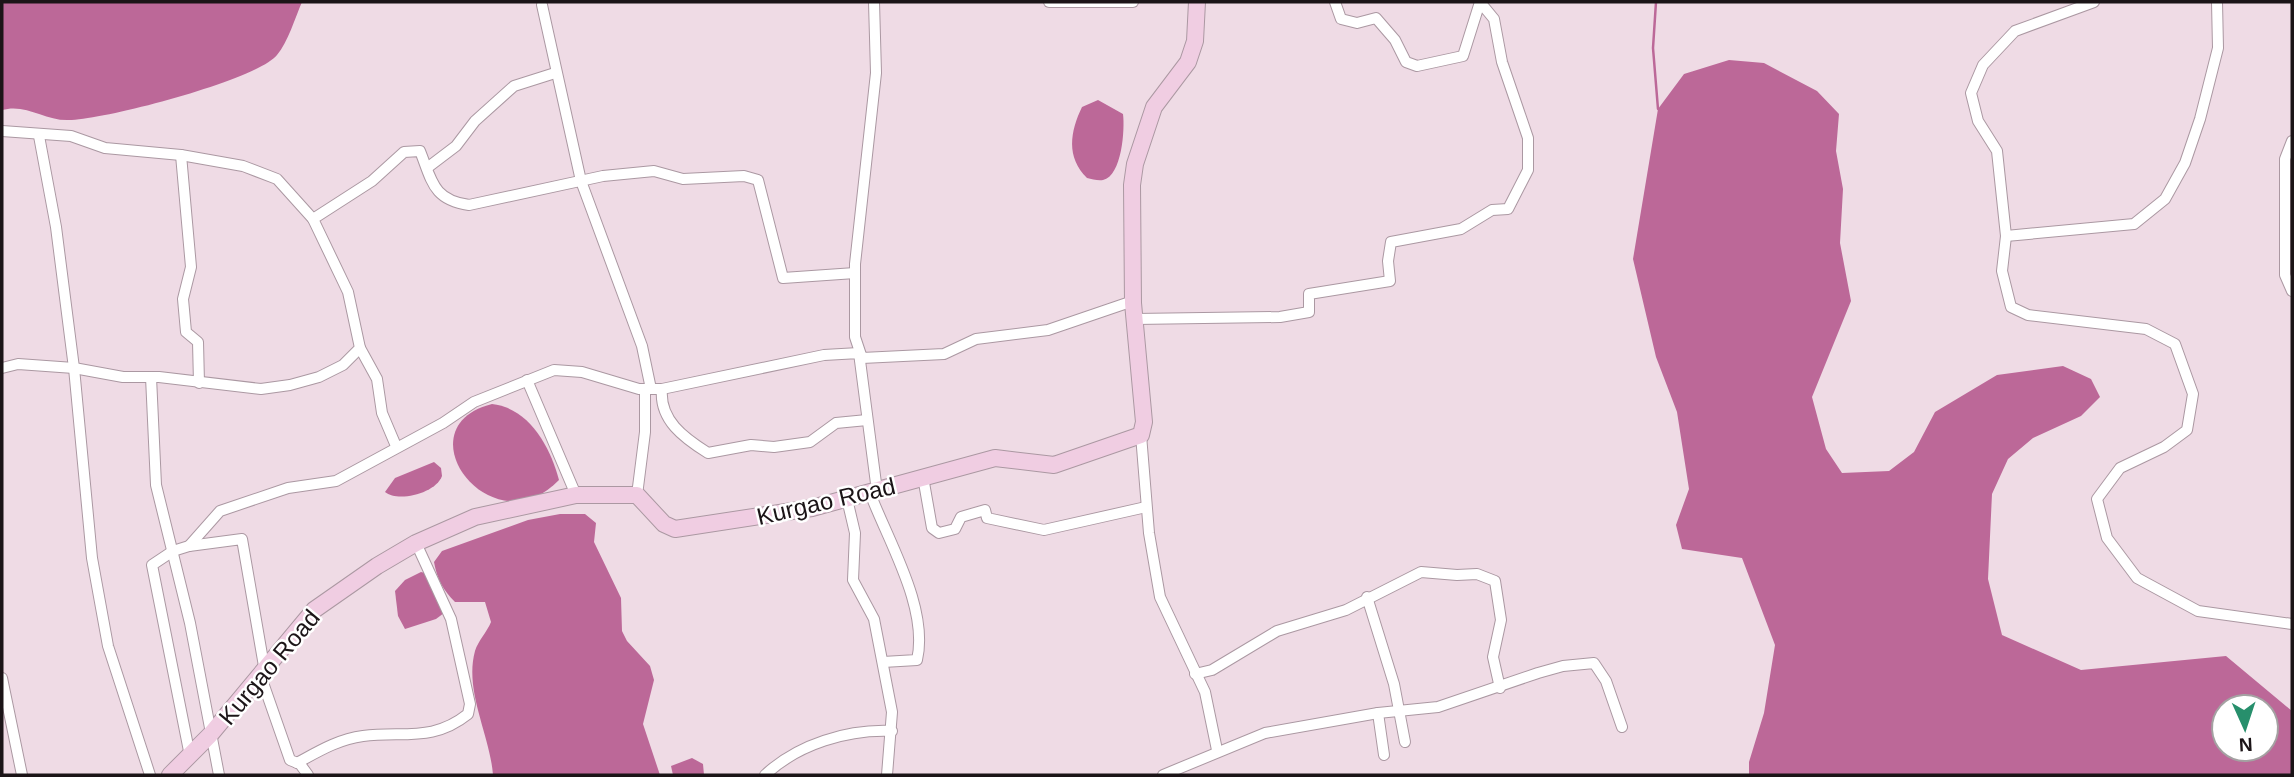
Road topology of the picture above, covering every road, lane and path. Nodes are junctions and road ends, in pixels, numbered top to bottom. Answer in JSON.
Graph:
{"nodes":[{"id":1,"x":874,"y":2,"type":"edge"},
{"id":2,"x":1049,"y":2,"type":"edge"},
{"id":3,"x":1133,"y":2,"type":"edge"},
{"id":4,"x":1197,"y":2,"type":"edge"},
{"id":5,"x":1335,"y":2,"type":"edge"},
{"id":6,"x":2094,"y":2,"type":"edge"},
{"id":7,"x":2217,"y":2,"type":"edge"},
{"id":8,"x":542,"y":5,"type":"dead end"},
{"id":9,"x":555,"y":73,"type":"junction"},
{"id":10,"x":2,"y":131,"type":"edge"},
{"id":11,"x":39,"y":136,"type":"junction"},
{"id":12,"x":2292,"y":141,"type":"edge"},
{"id":13,"x":181,"y":155,"type":"junction"},
{"id":14,"x":427,"y":168,"type":"junction"},
{"id":15,"x":581,"y":181,"type":"junction"},
{"id":16,"x":313,"y":219,"type":"junction"},
{"id":17,"x":2006,"y":236,"type":"junction"},
{"id":18,"x":855,"y":273,"type":"junction"},
{"id":19,"x":2292,"y":291,"type":"edge"},
{"id":20,"x":1133,"y":301,"type":"junction"},
{"id":21,"x":1135,"y":319,"type":"junction"},
{"id":22,"x":360,"y":348,"type":"junction"},
{"id":23,"x":859,"y":353,"type":"junction"},
{"id":24,"x":2,"y":368,"type":"edge"},
{"id":25,"x":74,"y":368,"type":"junction"},
{"id":26,"x":151,"y":377,"type":"junction"},
{"id":27,"x":527,"y":380,"type":"junction"},
{"id":28,"x":198,"y":383,"type":"junction"},
{"id":29,"x":652,"y":389,"type":"junction"},
{"id":30,"x":867,"y":420,"type":"junction"},
{"id":31,"x":1140,"y":435,"type":"junction"},
{"id":32,"x":396,"y":446,"type":"junction"},
{"id":33,"x":923,"y":477,"type":"junction"},
{"id":34,"x":874,"y":492,"type":"junction"},
{"id":35,"x":576,"y":495,"type":"junction"},
{"id":36,"x":637,"y":495,"type":"junction"},
{"id":37,"x":847,"y":499,"type":"junction"},
{"id":38,"x":1146,"y":507,"type":"junction"},
{"id":39,"x":416,"y":543,"type":"junction"},
{"id":40,"x":189,"y":546,"type":"junction"},
{"id":41,"x":173,"y":551,"type":"junction"},
{"id":42,"x":1367,"y":597,"type":"junction"},
{"id":43,"x":2292,"y":624,"type":"edge"},
{"id":44,"x":883,"y":662,"type":"junction"},
{"id":45,"x":263,"y":674,"type":"junction"},
{"id":46,"x":1195,"y":674,"type":"junction"},
{"id":47,"x":2,"y":678,"type":"edge"},
{"id":48,"x":1500,"y":688,"type":"junction"},
{"id":49,"x":1397,"y":711,"type":"junction"},
{"id":50,"x":1378,"y":713,"type":"junction"},
{"id":51,"x":1622,"y":727,"type":"dead end"},
{"id":52,"x":892,"y":731,"type":"junction"},
{"id":53,"x":210,"y":736,"type":"junction"},
{"id":54,"x":1405,"y":743,"type":"dead end"},
{"id":55,"x":1217,"y":750,"type":"junction"},
{"id":56,"x":1384,"y":755,"type":"dead end"},
{"id":57,"x":190,"y":756,"type":"junction"},
{"id":58,"x":298,"y":763,"type":"junction"},
{"id":59,"x":22,"y":775,"type":"edge"},
{"id":60,"x":150,"y":775,"type":"edge"},
{"id":61,"x":170,"y":775,"type":"edge"},
{"id":62,"x":219,"y":775,"type":"edge"},
{"id":63,"x":308,"y":775,"type":"edge"},
{"id":64,"x":765,"y":775,"type":"edge"},
{"id":65,"x":887,"y":775,"type":"edge"},
{"id":66,"x":1163,"y":775,"type":"edge"}],
"edges":[{"from":1,"to":18,"type":"street"},
{"from":2,"to":3,"type":"street"},
{"from":4,"to":20,"type":"street"},
{"from":5,"to":21,"type":"street"},
{"from":6,"to":17,"type":"street"},
{"from":7,"to":17,"type":"street"},
{"from":8,"to":9,"type":"street"},
{"from":9,"to":14,"type":"street"},
{"from":9,"to":15,"type":"street"},
{"from":10,"to":11,"type":"street"},
{"from":11,"to":13,"type":"street"},
{"from":11,"to":25,"type":"street"},
{"from":12,"to":19,"type":"street"},
{"from":13,"to":16,"type":"street"},
{"from":13,"to":28,"type":"street"},
{"from":14,"to":15,"type":"street"},
{"from":14,"to":16,"type":"street"},
{"from":15,"to":18,"type":"street"},
{"from":15,"to":29,"type":"street"},
{"from":16,"to":22,"type":"street"},
{"from":17,"to":43,"type":"street"},
{"from":18,"to":23,"type":"street"},
{"from":20,"to":21,"type":"street"},
{"from":20,"to":23,"type":"street"},
{"from":21,"to":31,"type":"street"},
{"from":22,"to":28,"type":"street"},
{"from":22,"to":32,"type":"street"},
{"from":23,"to":29,"type":"street"},
{"from":23,"to":30,"type":"street"},
{"from":24,"to":25,"type":"street"},
{"from":25,"to":26,"type":"street"},
{"from":25,"to":60,"type":"street"},
{"from":26,"to":28,"type":"street"},
{"from":26,"to":41,"type":"street"},
{"from":27,"to":29,"type":"street"},
{"from":27,"to":32,"type":"street"},
{"from":27,"to":35,"type":"street"},
{"from":29,"to":30,"type":"street"},
{"from":29,"to":36,"type":"street"},
{"from":30,"to":34,"type":"street"},
{"from":31,"to":33,"type":"street","name":"Kurgao Road"},
{"from":31,"to":38,"type":"street"},
{"from":32,"to":40,"type":"street"},
{"from":33,"to":34,"type":"street","name":"Kurgao Road"},
{"from":33,"to":38,"type":"street"},
{"from":34,"to":37,"type":"street","name":"Kurgao Road"},
{"from":34,"to":44,"type":"street"},
{"from":35,"to":36,"type":"street","name":"Kurgao Road"},
{"from":35,"to":39,"type":"street","name":"Kurgao Road"},
{"from":36,"to":37,"type":"street","name":"Kurgao Road"},
{"from":37,"to":44,"type":"street"},
{"from":38,"to":46,"type":"street"},
{"from":39,"to":45,"type":"street","name":"Kurgao Road"},
{"from":39,"to":58,"type":"street"},
{"from":40,"to":41,"type":"street"},
{"from":40,"to":45,"type":"street"},
{"from":41,"to":53,"type":"street"},
{"from":41,"to":57,"type":"street"},
{"from":42,"to":46,"type":"street"},
{"from":42,"to":48,"type":"street"},
{"from":42,"to":49,"type":"street"},
{"from":44,"to":52,"type":"street"},
{"from":45,"to":53,"type":"street","name":"Kurgao Road"},
{"from":45,"to":58,"type":"street"},
{"from":46,"to":55,"type":"street"},
{"from":47,"to":59,"type":"street"},
{"from":48,"to":49,"type":"street"},
{"from":48,"to":51,"type":"street"},
{"from":49,"to":50,"type":"street"},
{"from":49,"to":54,"type":"street"},
{"from":50,"to":55,"type":"street"},
{"from":50,"to":56,"type":"street"},
{"from":52,"to":64,"type":"street"},
{"from":52,"to":65,"type":"street"},
{"from":53,"to":57,"type":"street","name":"Kurgao Road"},
{"from":53,"to":62,"type":"street"},
{"from":55,"to":66,"type":"street"},
{"from":57,"to":61,"type":"street","name":"Kurgao Road"},
{"from":58,"to":63,"type":"street"}]}
